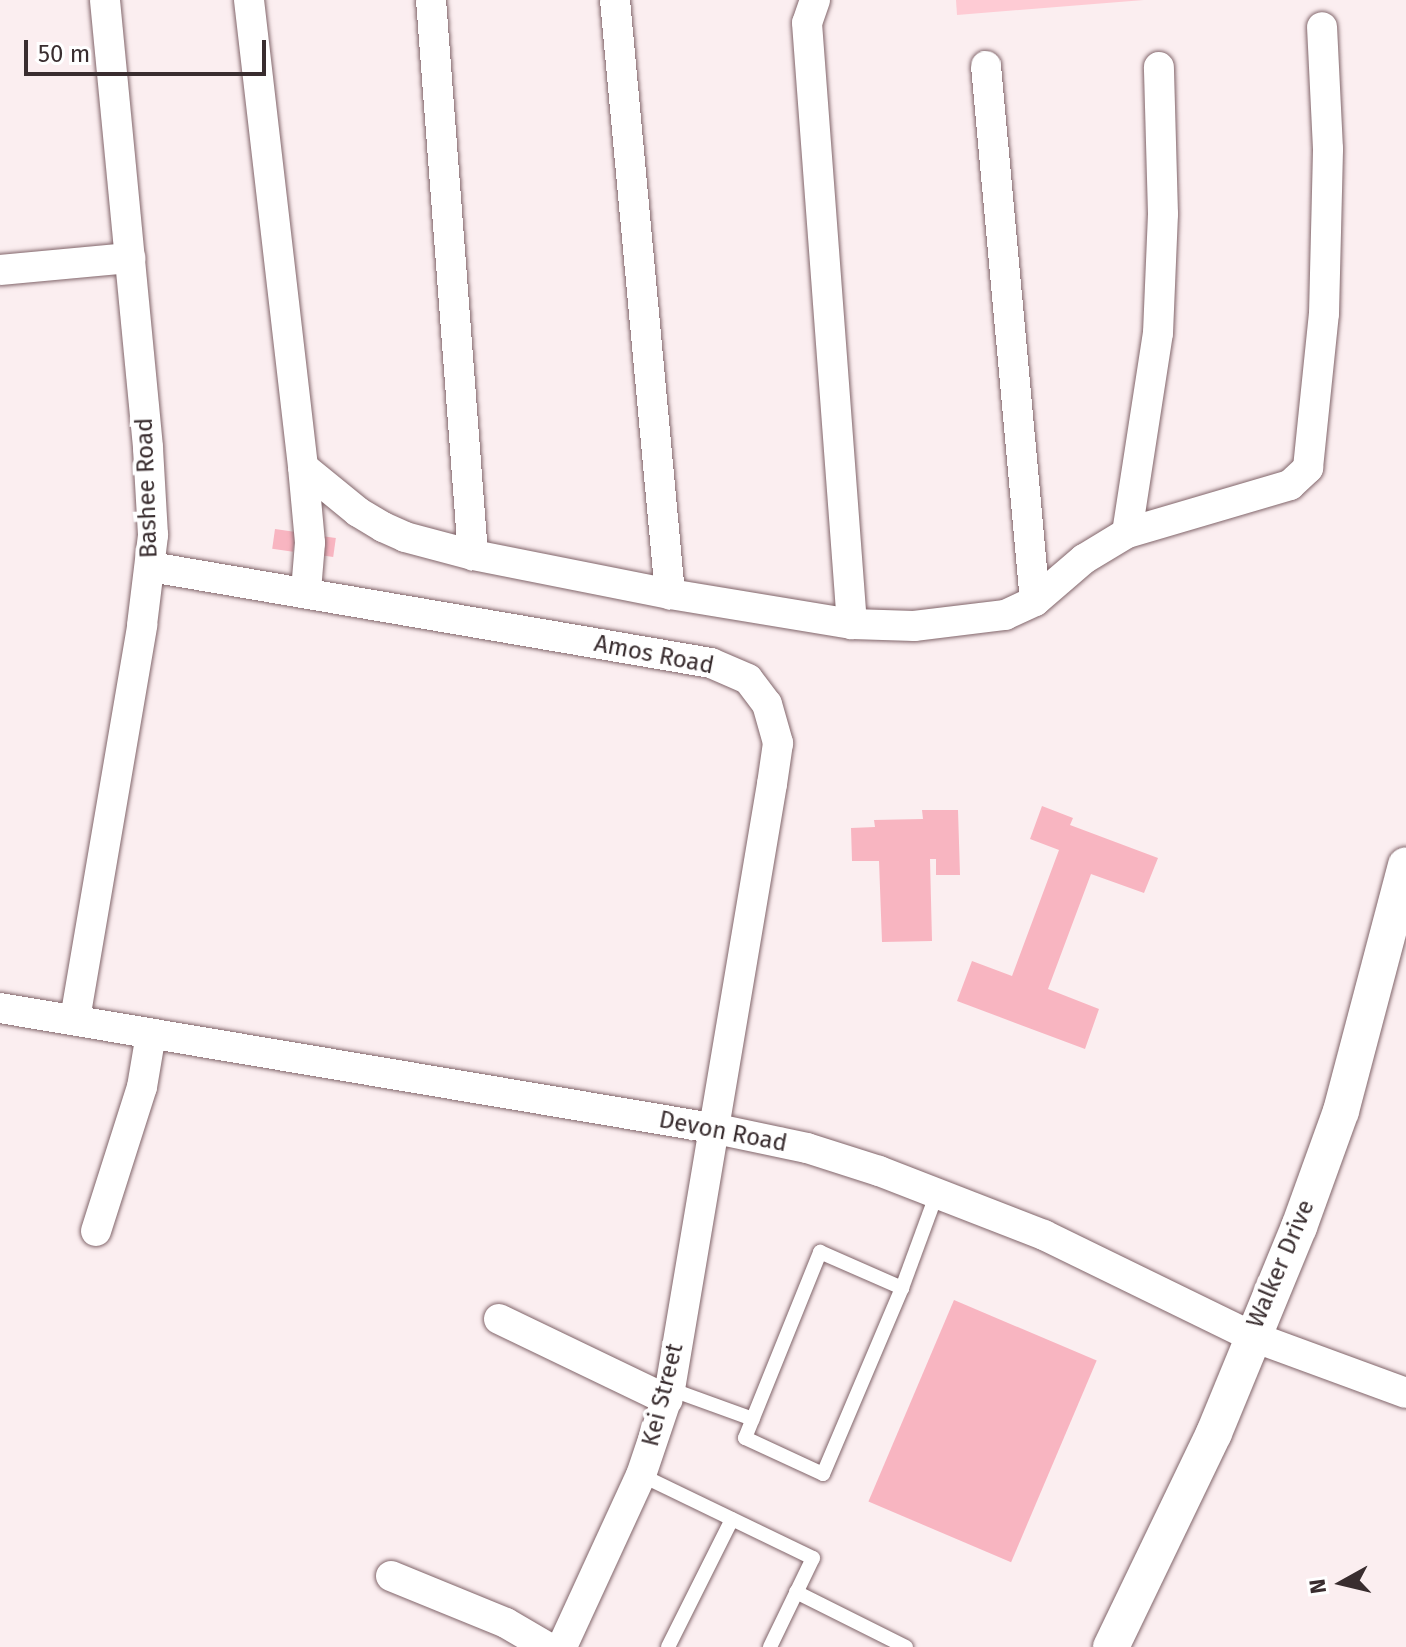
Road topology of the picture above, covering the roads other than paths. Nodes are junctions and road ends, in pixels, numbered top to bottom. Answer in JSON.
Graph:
{"nodes":[{"id":1,"x":105,"y":0,"type":"edge"},
{"id":2,"x":249,"y":0,"type":"edge"},
{"id":3,"x":431,"y":0,"type":"edge"},
{"id":4,"x":615,"y":0,"type":"edge"},
{"id":5,"x":815,"y":0,"type":"edge"},
{"id":6,"x":1322,"y":27,"type":"dead end"},
{"id":7,"x":986,"y":66,"type":"dead end"},
{"id":8,"x":1159,"y":67,"type":"dead end"},
{"id":9,"x":130,"y":258,"type":"junction"},
{"id":10,"x":0,"y":270,"type":"edge"},
{"id":11,"x":303,"y":467,"type":"junction"},
{"id":12,"x":1127,"y":533,"type":"junction"},
{"id":13,"x":473,"y":555,"type":"junction"},
{"id":14,"x":151,"y":567,"type":"junction"},
{"id":15,"x":306,"y":591,"type":"junction"},
{"id":16,"x":670,"y":594,"type":"junction"},
{"id":17,"x":1035,"y":601,"type":"junction"},
{"id":18,"x":852,"y":624,"type":"junction"},
{"id":19,"x":1406,"y":865,"type":"edge"},
{"id":20,"x":0,"y":1008,"type":"edge"},
{"id":21,"x":75,"y":1019,"type":"junction"},
{"id":22,"x":151,"y":1034,"type":"junction"},
{"id":23,"x":712,"y":1128,"type":"junction"},
{"id":24,"x":937,"y":1193,"type":"junction"},
{"id":25,"x":96,"y":1231,"type":"dead end"},
{"id":26,"x":902,"y":1288,"type":"junction"},
{"id":27,"x":499,"y":1319,"type":"dead end"},
{"id":28,"x":1251,"y":1336,"type":"junction"},
{"id":29,"x":1406,"y":1393,"type":"edge"},
{"id":30,"x":668,"y":1394,"type":"junction"},
{"id":31,"x":753,"y":1419,"type":"junction"},
{"id":32,"x":641,"y":1475,"type":"junction"},
{"id":33,"x":732,"y":1519,"type":"junction"},
{"id":34,"x":391,"y":1576,"type":"dead end"},
{"id":35,"x":796,"y":1592,"type":"junction"},
{"id":36,"x":547,"y":1647,"type":"edge"},
{"id":37,"x":562,"y":1647,"type":"edge"},
{"id":38,"x":668,"y":1647,"type":"edge"},
{"id":39,"x":770,"y":1647,"type":"edge"},
{"id":40,"x":906,"y":1647,"type":"edge"},
{"id":41,"x":1111,"y":1647,"type":"edge"}],
"edges":[{"from":1,"to":9,"type":"street","name":"Bashee Road"},
{"from":2,"to":11,"type":"street"},
{"from":3,"to":13,"type":"street"},
{"from":4,"to":16,"type":"street"},
{"from":5,"to":18,"type":"street"},
{"from":6,"to":12,"type":"street"},
{"from":7,"to":17,"type":"street"},
{"from":8,"to":12,"type":"street"},
{"from":9,"to":10,"type":"street"},
{"from":9,"to":14,"type":"street","name":"Bashee Road"},
{"from":11,"to":13,"type":"street"},
{"from":11,"to":15,"type":"street"},
{"from":12,"to":17,"type":"street"},
{"from":13,"to":16,"type":"street"},
{"from":14,"to":15,"type":"street","name":"Amos Road"},
{"from":14,"to":21,"type":"street","name":"Bashee Road"},
{"from":15,"to":23,"type":"street","name":"Amos Road"},
{"from":16,"to":18,"type":"street"},
{"from":17,"to":18,"type":"street"},
{"from":19,"to":28,"type":"street","name":"Walker Drive"},
{"from":20,"to":21,"type":"street","name":"Devon Road"},
{"from":21,"to":22,"type":"street","name":"Devon Road"},
{"from":22,"to":23,"type":"street","name":"Devon Road"},
{"from":22,"to":25,"type":"street"},
{"from":23,"to":24,"type":"street","name":"Devon Road"},
{"from":23,"to":30,"type":"street","name":"Kei Street"},
{"from":24,"to":26,"type":"lane"},
{"from":24,"to":28,"type":"street","name":"Devon Road"},
{"from":26,"to":31,"type":"lane"},
{"from":26,"to":31,"type":"lane"},
{"from":27,"to":30,"type":"street"},
{"from":28,"to":29,"type":"street","name":"Devon Road"},
{"from":28,"to":41,"type":"street","name":"Walker Drive"},
{"from":30,"to":31,"type":"lane"},
{"from":30,"to":32,"type":"street","name":"Kei Street"},
{"from":32,"to":33,"type":"lane"},
{"from":32,"to":37,"type":"street","name":"Kei Street"},
{"from":33,"to":35,"type":"lane"},
{"from":33,"to":38,"type":"lane"},
{"from":34,"to":36,"type":"street"},
{"from":35,"to":39,"type":"lane"},
{"from":35,"to":40,"type":"lane"}]}
